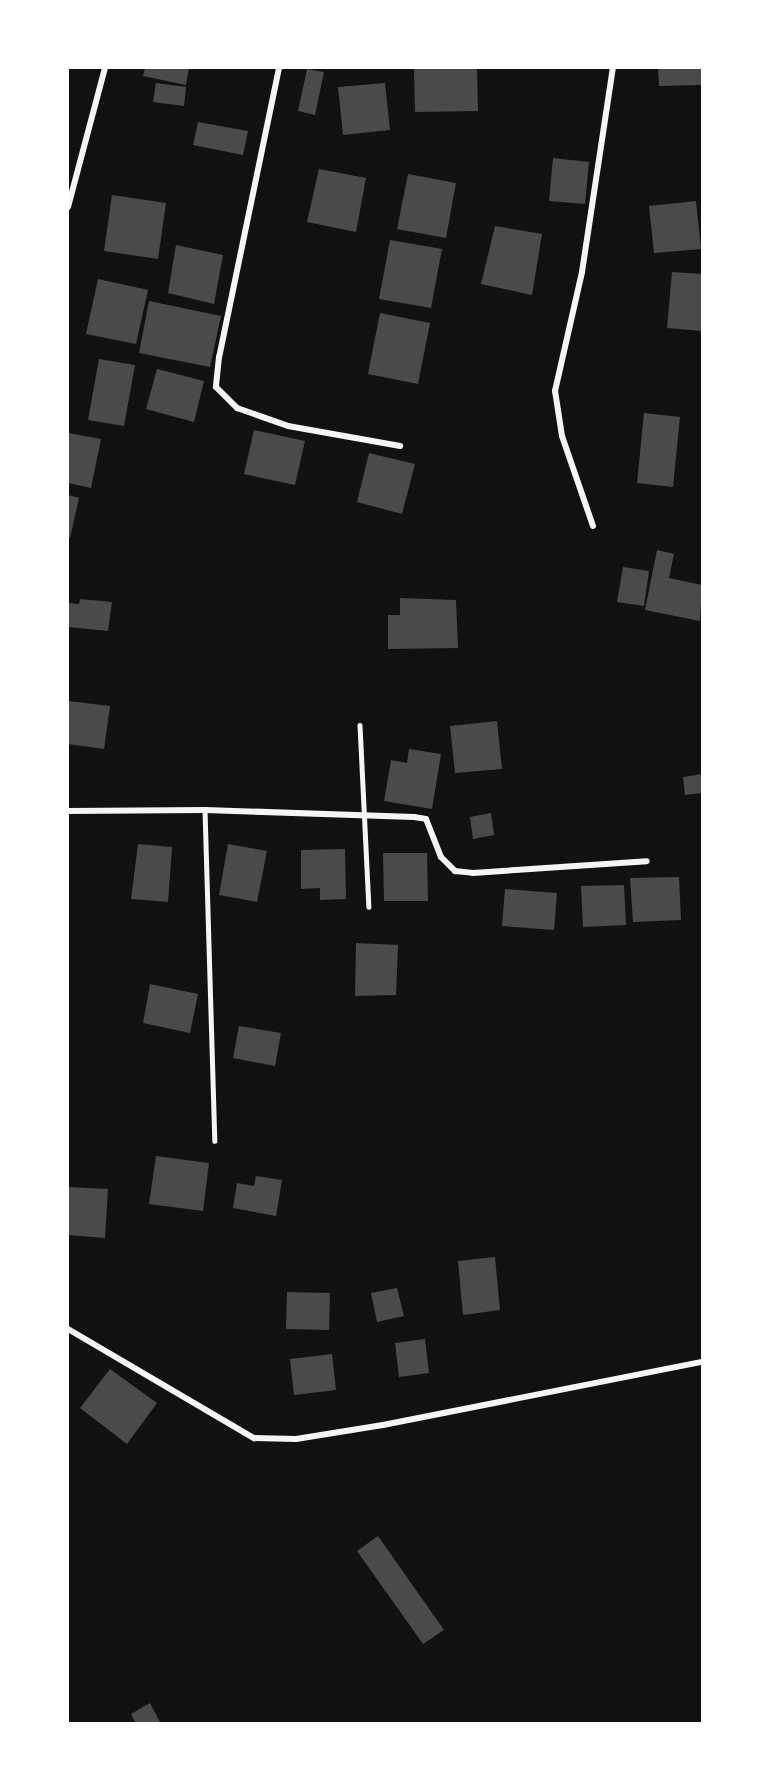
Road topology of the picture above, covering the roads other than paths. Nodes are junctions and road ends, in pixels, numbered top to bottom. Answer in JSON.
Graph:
{"nodes":[{"id":1,"x":105,"y":68,"type":"edge"},
{"id":2,"x":279,"y":68,"type":"edge"},
{"id":3,"x":613,"y":68,"type":"edge"},
{"id":4,"x":68,"y":202,"type":"edge"},
{"id":5,"x":400,"y":446,"type":"dead end"},
{"id":6,"x":593,"y":526,"type":"dead end"},
{"id":7,"x":360,"y":725,"type":"dead end"},
{"id":8,"x":205,"y":810,"type":"junction"},
{"id":9,"x":68,"y":811,"type":"edge"},
{"id":10,"x":365,"y":814,"type":"junction"},
{"id":11,"x":647,"y":861,"type":"dead end"},
{"id":12,"x":369,"y":907,"type":"dead end"},
{"id":13,"x":215,"y":1141,"type":"dead end"},
{"id":14,"x":68,"y":1329,"type":"edge"},
{"id":15,"x":702,"y":1362,"type":"edge"}],
"edges":[{"from":1,"to":4,"type":"street"},
{"from":2,"to":5,"type":"street"},
{"from":3,"to":6,"type":"street"},
{"from":7,"to":10,"type":"lane"},
{"from":8,"to":9,"type":"street"},
{"from":8,"to":10,"type":"street"},
{"from":8,"to":13,"type":"lane"},
{"from":10,"to":11,"type":"street"},
{"from":10,"to":12,"type":"lane"},
{"from":14,"to":15,"type":"street"}]}
